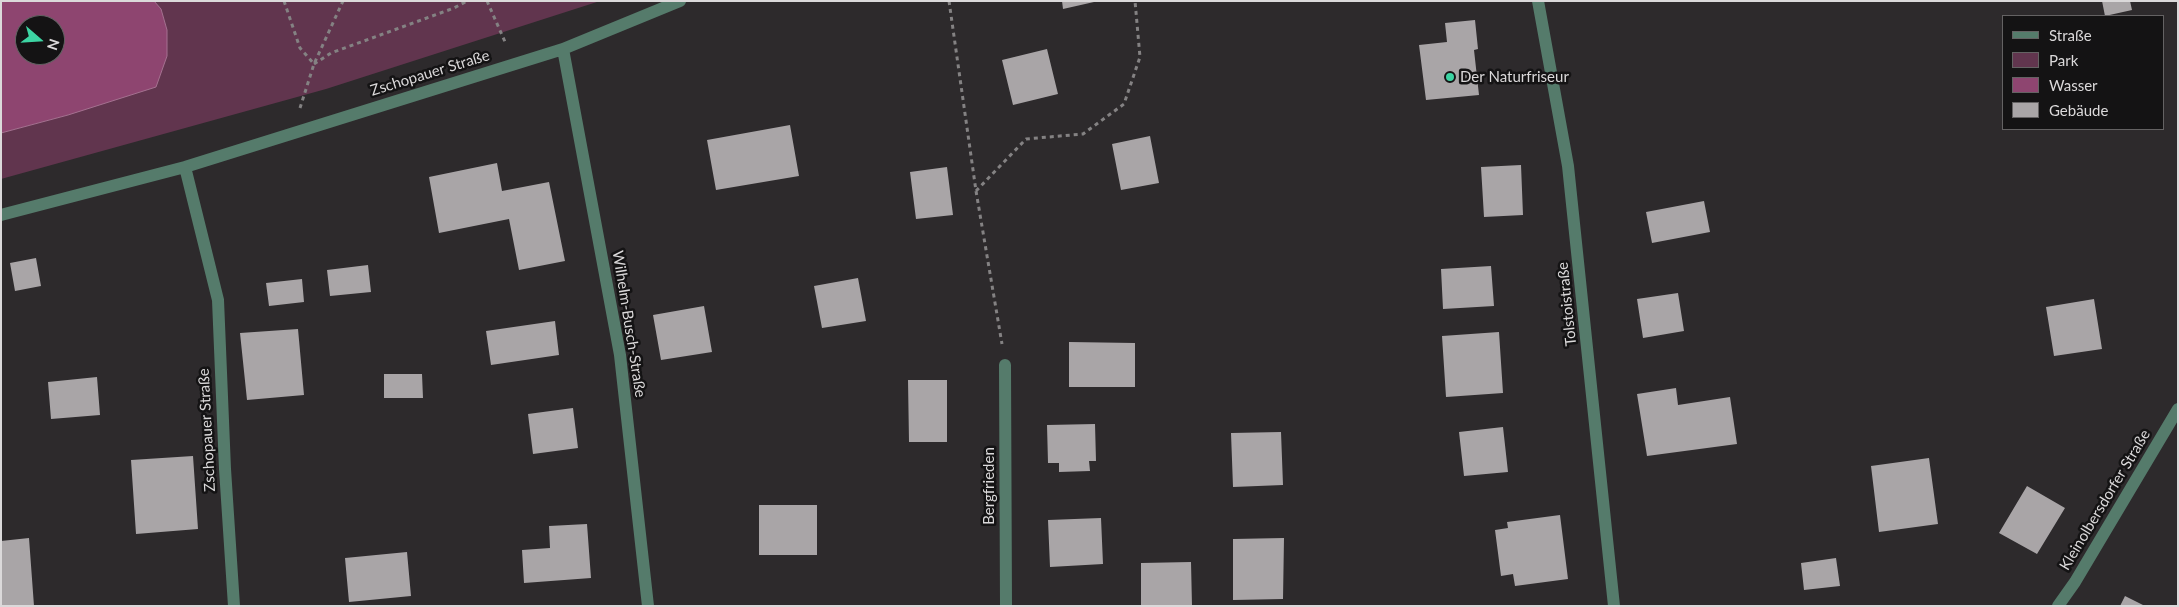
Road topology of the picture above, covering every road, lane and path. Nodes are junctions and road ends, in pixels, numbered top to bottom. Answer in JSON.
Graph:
{"nodes":[{"id":1,"x":284,"y":1,"type":"edge"},
{"id":2,"x":343,"y":1,"type":"edge"},
{"id":3,"x":467,"y":1,"type":"edge"},
{"id":4,"x":487,"y":1,"type":"edge"},
{"id":5,"x":680,"y":1,"type":"edge"},
{"id":6,"x":949,"y":1,"type":"edge"},
{"id":7,"x":1135,"y":1,"type":"edge"},
{"id":8,"x":1538,"y":1,"type":"edge"},
{"id":9,"x":507,"y":46,"type":"dead end"},
{"id":10,"x":562,"y":49,"type":"junction"},
{"id":11,"x":314,"y":64,"type":"junction"},
{"id":12,"x":292,"y":133,"type":"junction"},
{"id":13,"x":185,"y":167,"type":"junction"},
{"id":14,"x":976,"y":191,"type":"junction"},
{"id":15,"x":1,"y":215,"type":"edge"},
{"id":16,"x":1006,"y":365,"type":"joint"},
{"id":17,"x":2178,"y":409,"type":"edge"},
{"id":18,"x":234,"y":606,"type":"edge"},
{"id":19,"x":648,"y":606,"type":"edge"},
{"id":20,"x":1006,"y":606,"type":"edge"},
{"id":21,"x":1614,"y":606,"type":"edge"},
{"id":22,"x":2058,"y":606,"type":"edge"}],
"edges":[{"from":1,"to":11,"type":"path"},
{"from":2,"to":11,"type":"path"},
{"from":3,"to":11,"type":"path"},
{"from":4,"to":9,"type":"path"},
{"from":5,"to":10,"type":"street","name":"Zschopauer Straße"},
{"from":6,"to":14,"type":"path"},
{"from":7,"to":14,"type":"path"},
{"from":8,"to":21,"type":"street","name":"Tolstoistraße"},
{"from":10,"to":12,"type":"street","name":"Zschopauer Straße"},
{"from":10,"to":19,"type":"street","name":"Wilhelm-Busch-Straße"},
{"from":11,"to":12,"type":"path"},
{"from":12,"to":13,"type":"street","name":"Zschopauer Straße"},
{"from":13,"to":15,"type":"street","name":"Zschopauer Straße"},
{"from":13,"to":18,"type":"street","name":"Zschopauer Straße"},
{"from":14,"to":16,"type":"path"},
{"from":16,"to":20,"type":"street","name":"Bergfrieden"},
{"from":17,"to":22,"type":"street","name":"Kleinolbersdorfer Straße"}]}
